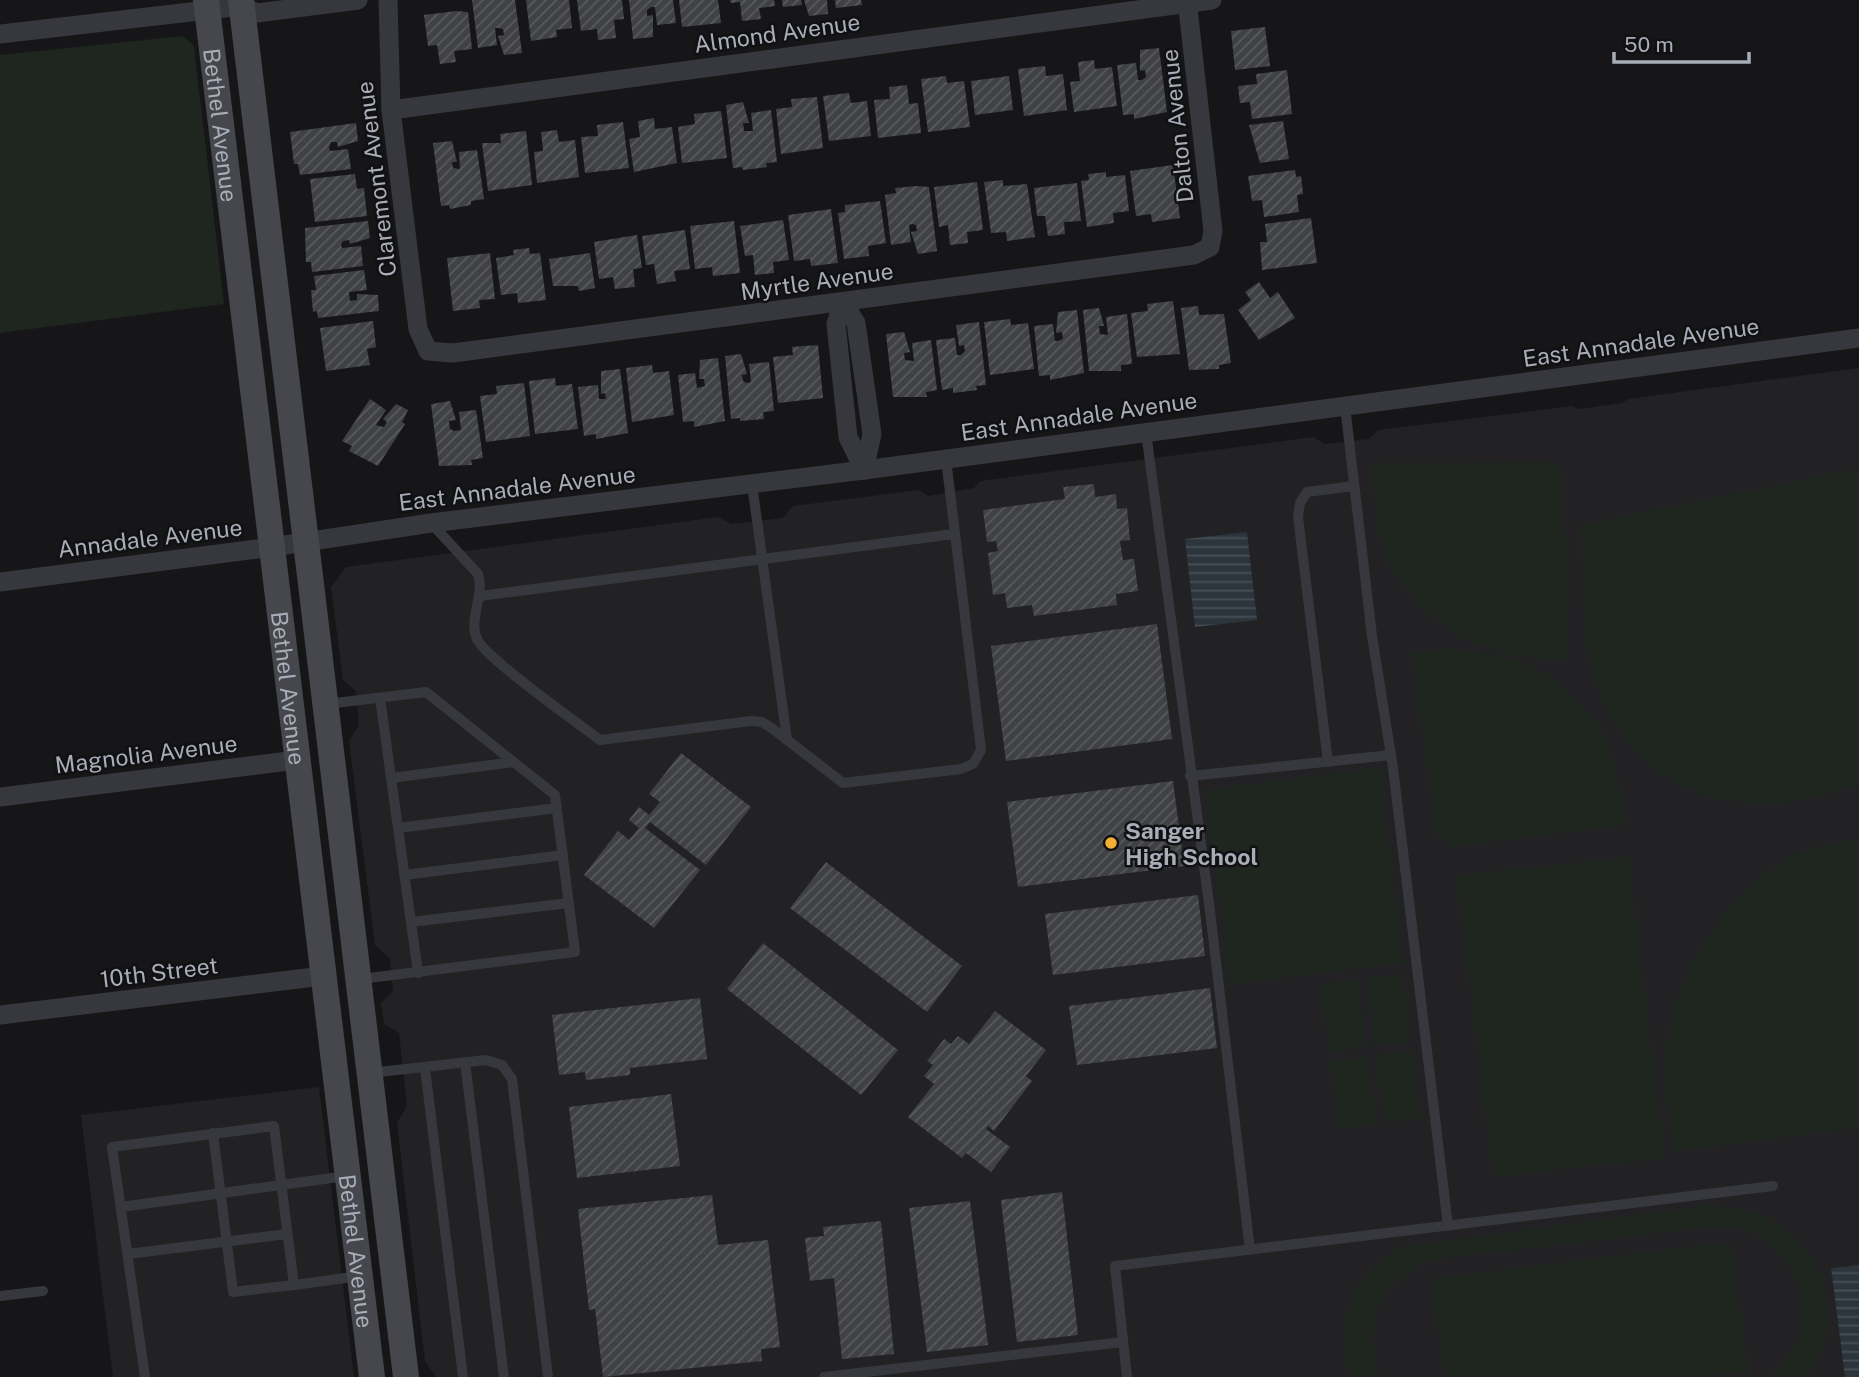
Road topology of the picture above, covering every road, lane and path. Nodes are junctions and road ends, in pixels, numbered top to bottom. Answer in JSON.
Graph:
{"nodes":[{"id":1,"x":358,"y":0,"type":"edge"},
{"id":2,"x":388,"y":0,"type":"edge"},
{"id":3,"x":1212,"y":0,"type":"edge"},
{"id":4,"x":244,"y":2,"type":"edge"},
{"id":5,"x":1187,"y":2,"type":"edge"},
{"id":6,"x":207,"y":5,"type":"edge"},
{"id":7,"x":0,"y":34,"type":"edge"},
{"id":8,"x":391,"y":110,"type":"junction"},
{"id":9,"x":1210,"y":247,"type":"joint"},
{"id":10,"x":843,"y":302,"type":"junction"},
{"id":11,"x":1859,"y":338,"type":"edge"},
{"id":12,"x":428,"y":351,"type":"joint"},
{"id":13,"x":1345,"y":406,"type":"junction"},
{"id":14,"x":1146,"y":432,"type":"junction"},
{"id":15,"x":946,"y":459,"type":"junction"},
{"id":16,"x":864,"y":470,"type":"junction"},
{"id":17,"x":752,"y":484,"type":"junction"},
{"id":18,"x":1354,"y":486,"type":"junction"},
{"id":19,"x":431,"y":523,"type":"junction"},
{"id":20,"x":954,"y":534,"type":"junction"},
{"id":21,"x":306,"y":541,"type":"junction"},
{"id":22,"x":272,"y":547,"type":"junction"},
{"id":23,"x":762,"y":559,"type":"junction"},
{"id":24,"x":0,"y":582,"type":"edge"},
{"id":25,"x":480,"y":596,"type":"junction"},
{"id":26,"x":380,"y":698,"type":"junction"},
{"id":27,"x":324,"y":704,"type":"junction"},
{"id":28,"x":787,"y":740,"type":"junction"},
{"id":29,"x":1391,"y":755,"type":"junction"},
{"id":30,"x":514,"y":762,"type":"junction"},
{"id":31,"x":1328,"y":762,"type":"junction"},
{"id":32,"x":298,"y":766,"type":"junction"},
{"id":33,"x":1190,"y":776,"type":"junction"},
{"id":34,"x":391,"y":778,"type":"junction"},
{"id":35,"x":0,"y":796,"type":"edge"},
{"id":36,"x":557,"y":808,"type":"junction"},
{"id":37,"x":398,"y":828,"type":"junction"},
{"id":38,"x":563,"y":855,"type":"junction"},
{"id":39,"x":404,"y":875,"type":"junction"},
{"id":40,"x":569,"y":903,"type":"junction"},
{"id":41,"x":411,"y":922,"type":"junction"},
{"id":42,"x":418,"y":974,"type":"junction"},
{"id":43,"x":323,"y":976,"type":"junction"},
{"id":44,"x":357,"y":979,"type":"junction"},
{"id":45,"x":0,"y":1015,"type":"edge"},
{"id":46,"x":465,"y":1062,"type":"junction"},
{"id":47,"x":425,"y":1068,"type":"junction"},
{"id":48,"x":369,"y":1073,"type":"junction"},
{"id":49,"x":213,"y":1133,"type":"junction"},
{"id":50,"x":348,"y":1180,"type":"junction"},
{"id":51,"x":281,"y":1184,"type":"junction"},
{"id":52,"x":1773,"y":1186,"type":"dead end"},
{"id":53,"x":220,"y":1193,"type":"junction"},
{"id":54,"x":384,"y":1199,"type":"junction"},
{"id":55,"x":121,"y":1207,"type":"junction"},
{"id":56,"x":1448,"y":1226,"type":"junction"},
{"id":57,"x":287,"y":1234,"type":"junction"},
{"id":58,"x":227,"y":1242,"type":"junction"},
{"id":59,"x":1250,"y":1250,"type":"junction"},
{"id":60,"x":128,"y":1254,"type":"junction"},
{"id":61,"x":360,"y":1276,"type":"junction"},
{"id":62,"x":293,"y":1284,"type":"junction"},
{"id":63,"x":43,"y":1291,"type":"dead end"},
{"id":64,"x":0,"y":1296,"type":"edge"},
{"id":65,"x":1123,"y":1342,"type":"junction"},
{"id":66,"x":145,"y":1377,"type":"edge"},
{"id":67,"x":372,"y":1377,"type":"edge"},
{"id":68,"x":389,"y":1377,"type":"edge"},
{"id":69,"x":406,"y":1377,"type":"edge"},
{"id":70,"x":463,"y":1377,"type":"edge"},
{"id":71,"x":504,"y":1377,"type":"edge"},
{"id":72,"x":548,"y":1377,"type":"edge"},
{"id":73,"x":824,"y":1377,"type":"edge"},
{"id":74,"x":1127,"y":1377,"type":"edge"}],
"edges":[{"from":1,"to":4,"type":"street"},
{"from":2,"to":8,"type":"street","name":"Claremont Avenue"},
{"from":3,"to":5,"type":"street","name":"Almond Avenue"},
{"from":4,"to":6,"type":"street"},
{"from":4,"to":21,"type":"main road","name":"Bethel Avenue"},
{"from":5,"to":8,"type":"street","name":"Almond Avenue"},
{"from":5,"to":9,"type":"street","name":"Dalton Avenue"},
{"from":6,"to":7,"type":"street"},
{"from":6,"to":22,"type":"main road","name":"Bethel Avenue"},
{"from":8,"to":12,"type":"street","name":"Claremont Avenue"},
{"from":9,"to":10,"type":"street","name":"Myrtle Avenue"},
{"from":10,"to":12,"type":"street","name":"Myrtle Avenue"},
{"from":10,"to":16,"type":"street"},
{"from":11,"to":13,"type":"street","name":"East Annadale Avenue"},
{"from":13,"to":14,"type":"street","name":"East Annadale Avenue"},
{"from":13,"to":18,"type":"lane"},
{"from":14,"to":15,"type":"street","name":"East Annadale Avenue"},
{"from":14,"to":33,"type":"lane"},
{"from":15,"to":16,"type":"street","name":"East Annadale Avenue"},
{"from":15,"to":20,"type":"lane"},
{"from":16,"to":17,"type":"street","name":"East Annadale Avenue"},
{"from":17,"to":19,"type":"street","name":"East Annadale Avenue"},
{"from":17,"to":23,"type":"lane"},
{"from":18,"to":29,"type":"lane"},
{"from":18,"to":31,"type":"lane"},
{"from":19,"to":21,"type":"street","name":"East Annadale Avenue"},
{"from":19,"to":25,"type":"lane"},
{"from":20,"to":23,"type":"lane"},
{"from":20,"to":28,"type":"lane"},
{"from":21,"to":22,"type":"street","name":"Annadale Avenue"},
{"from":21,"to":27,"type":"main road","name":"Bethel Avenue"},
{"from":22,"to":24,"type":"street","name":"Annadale Avenue"},
{"from":22,"to":32,"type":"main road","name":"Bethel Avenue"},
{"from":23,"to":25,"type":"lane"},
{"from":23,"to":28,"type":"lane"},
{"from":25,"to":28,"type":"lane"},
{"from":26,"to":27,"type":"lane"},
{"from":26,"to":30,"type":"lane"},
{"from":26,"to":34,"type":"lane"},
{"from":27,"to":44,"type":"main road","name":"Bethel Avenue"},
{"from":29,"to":31,"type":"lane"},
{"from":29,"to":56,"type":"lane"},
{"from":30,"to":34,"type":"lane"},
{"from":30,"to":36,"type":"lane"},
{"from":31,"to":33,"type":"lane"},
{"from":32,"to":35,"type":"street","name":"Magnolia Avenue"},
{"from":32,"to":43,"type":"main road","name":"Bethel Avenue"},
{"from":32,"to":44,"type":"main road"},
{"from":33,"to":59,"type":"lane"},
{"from":34,"to":37,"type":"lane"},
{"from":36,"to":37,"type":"lane"},
{"from":36,"to":38,"type":"lane"},
{"from":37,"to":39,"type":"lane"},
{"from":38,"to":39,"type":"lane"},
{"from":38,"to":40,"type":"lane"},
{"from":39,"to":41,"type":"lane"},
{"from":40,"to":41,"type":"lane"},
{"from":40,"to":42,"type":"lane"},
{"from":41,"to":42,"type":"lane"},
{"from":42,"to":44,"type":"lane"},
{"from":43,"to":45,"type":"street","name":"10th Street"},
{"from":43,"to":50,"type":"main road","name":"Bethel Avenue"},
{"from":43,"to":54,"type":"main road"},
{"from":44,"to":48,"type":"main road","name":"Bethel Avenue"},
{"from":46,"to":47,"type":"lane"},
{"from":46,"to":71,"type":"lane"},
{"from":46,"to":72,"type":"lane"},
{"from":47,"to":48,"type":"lane"},
{"from":47,"to":70,"type":"lane"},
{"from":48,"to":54,"type":"main road","name":"Bethel Avenue"},
{"from":49,"to":51,"type":"lane"},
{"from":49,"to":53,"type":"lane"},
{"from":49,"to":55,"type":"lane"},
{"from":50,"to":51,"type":"lane"},
{"from":50,"to":61,"type":"main road","name":"Bethel Avenue"},
{"from":50,"to":68,"type":"main road"},
{"from":51,"to":53,"type":"lane"},
{"from":51,"to":57,"type":"lane"},
{"from":52,"to":56,"type":"lane"},
{"from":53,"to":55,"type":"lane"},
{"from":53,"to":58,"type":"lane"},
{"from":54,"to":69,"type":"main road","name":"Bethel Avenue"},
{"from":55,"to":60,"type":"lane"},
{"from":56,"to":59,"type":"lane"},
{"from":57,"to":58,"type":"lane"},
{"from":57,"to":62,"type":"lane"},
{"from":58,"to":60,"type":"lane"},
{"from":58,"to":62,"type":"lane"},
{"from":59,"to":65,"type":"lane"},
{"from":60,"to":66,"type":"lane"},
{"from":61,"to":62,"type":"lane"},
{"from":61,"to":67,"type":"main road","name":"Bethel Avenue"},
{"from":63,"to":64,"type":"lane"},
{"from":65,"to":73,"type":"lane"},
{"from":65,"to":74,"type":"lane"}]}
